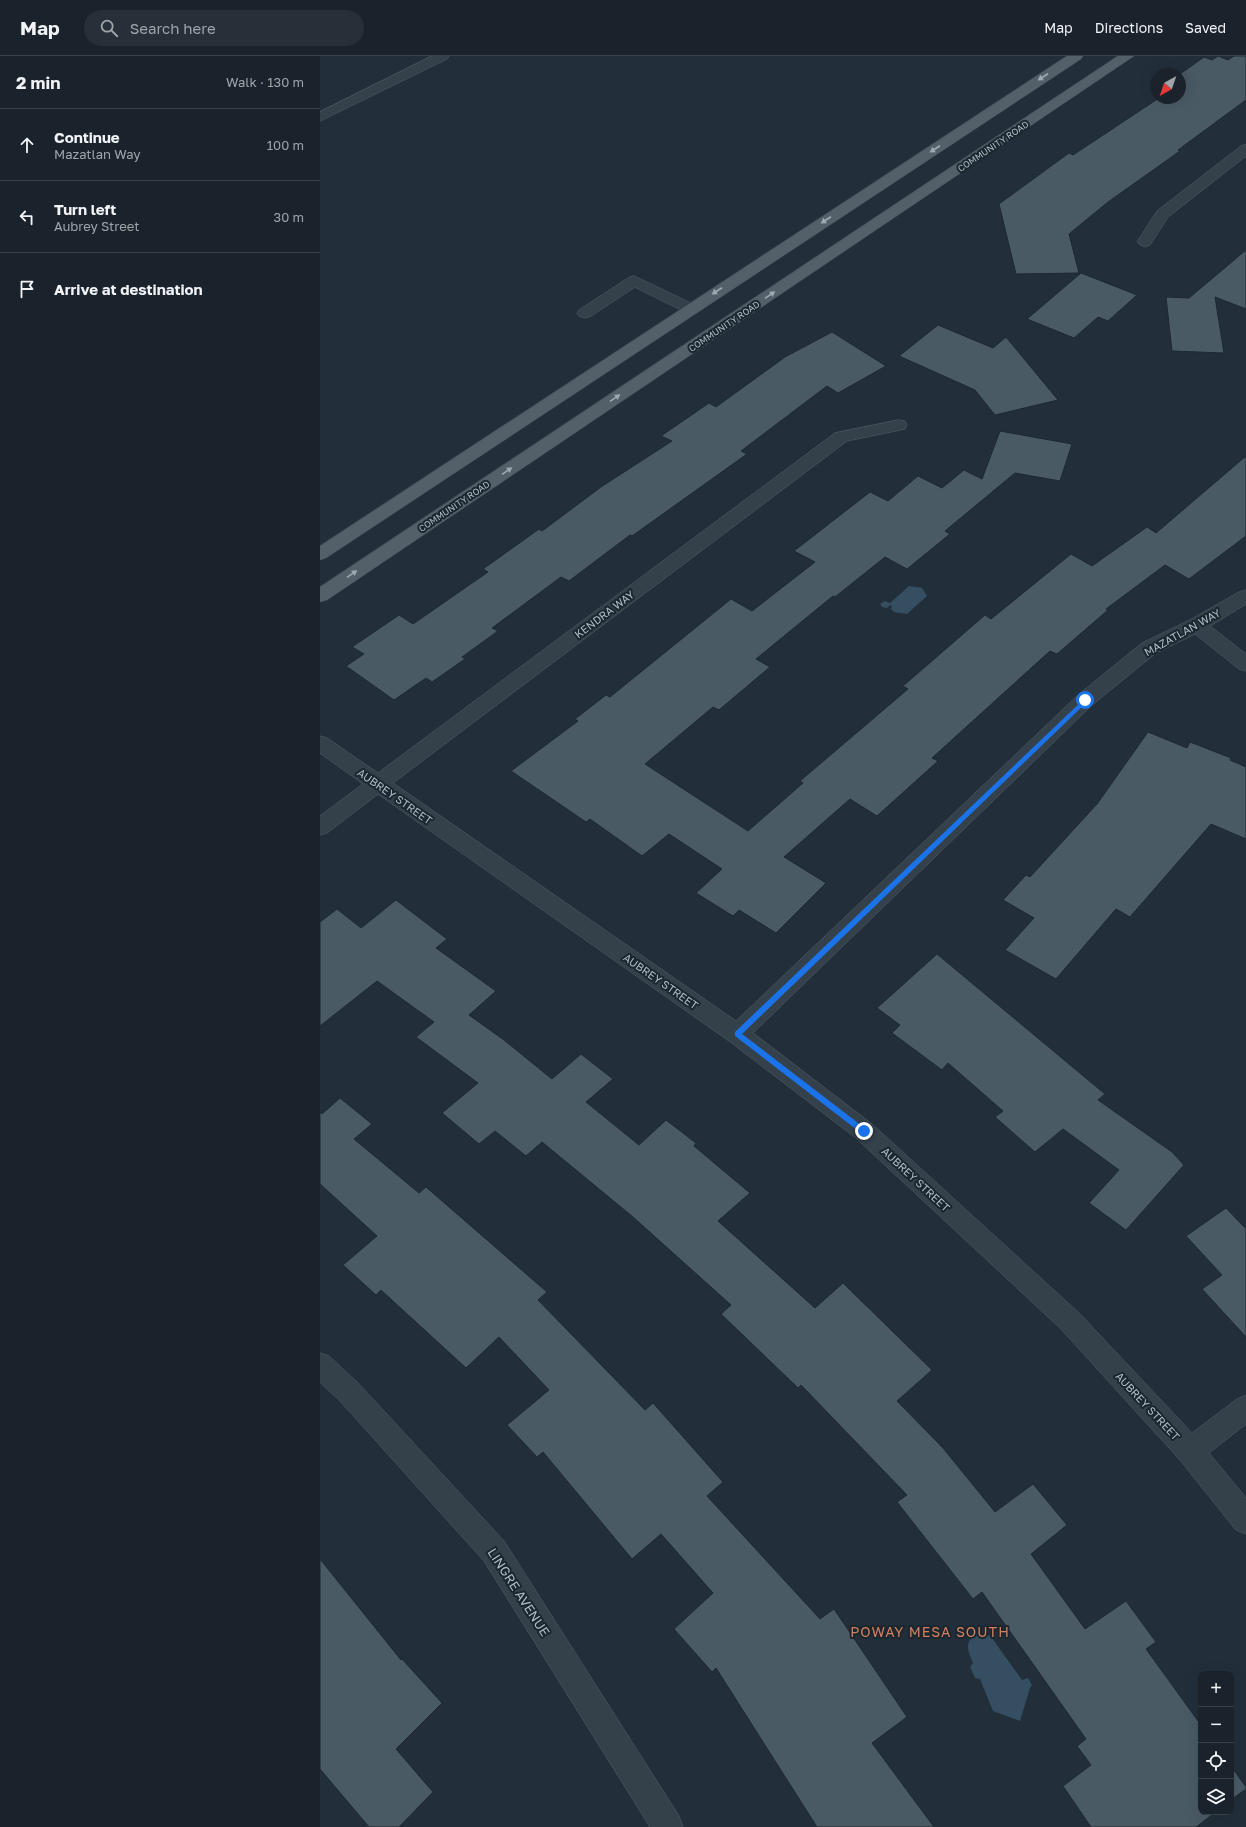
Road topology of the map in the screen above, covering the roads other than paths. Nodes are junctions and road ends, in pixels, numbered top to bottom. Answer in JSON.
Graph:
{"nodes":[{"id":1,"x":442,"y":56,"type":"edge"},
{"id":2,"x":1076,"y":56,"type":"edge"},
{"id":3,"x":1127,"y":56,"type":"edge"},
{"id":4,"x":320,"y":117,"type":"edge"},
{"id":5,"x":1246,"y":149,"type":"edge"},
{"id":6,"x":1144,"y":242,"type":"dead end"},
{"id":7,"x":691,"y":309,"type":"junction"},
{"id":8,"x":585,"y":313,"type":"dead end"},
{"id":9,"x":899,"y":425,"type":"dead end"},
{"id":10,"x":320,"y":554,"type":"edge"},
{"id":11,"x":320,"y":596,"type":"edge"},
{"id":12,"x":1246,"y":596,"type":"edge"},
{"id":13,"x":1198,"y":625,"type":"junction"},
{"id":14,"x":1246,"y":664,"type":"edge"},
{"id":15,"x":320,"y":743,"type":"edge"},
{"id":16,"x":378,"y":784,"type":"junction"},
{"id":17,"x":320,"y":827,"type":"edge"},
{"id":18,"x":737,"y":1034,"type":"junction"},
{"id":19,"x":320,"y":1366,"type":"edge"},
{"id":20,"x":1246,"y":1408,"type":"edge"},
{"id":21,"x":1190,"y":1451,"type":"junction"},
{"id":22,"x":1246,"y":1520,"type":"edge"},
{"id":23,"x":668,"y":1827,"type":"edge"}],
"edges":[{"from":1,"to":4,"type":"street"},
{"from":2,"to":7,"type":"main road","one_way":true},
{"from":11,"to":3,"type":"main road","name":"COMMUNITY ROAD","one_way":true},
{"from":5,"to":6,"type":"street"},
{"from":7,"to":8,"type":"street"},
{"from":7,"to":10,"type":"main road"},
{"from":9,"to":16,"type":"street","name":"KENDRA WAY"},
{"from":12,"to":13,"type":"street","name":"MAZATLAN WAY"},
{"from":13,"to":14,"type":"street"},
{"from":13,"to":18,"type":"street","name":"MAZATLAN WAY"},
{"from":15,"to":16,"type":"street","name":"AUBREY STREET"},
{"from":16,"to":17,"type":"street","name":"KENDRA WAY"},
{"from":16,"to":18,"type":"street","name":"AUBREY STREET"},
{"from":18,"to":21,"type":"street","name":"AUBREY STREET"},
{"from":19,"to":23,"type":"street","name":"LINGRE AVENUE"},
{"from":20,"to":21,"type":"street"},
{"from":21,"to":22,"type":"street","name":"AUBREY STREET"}]}
